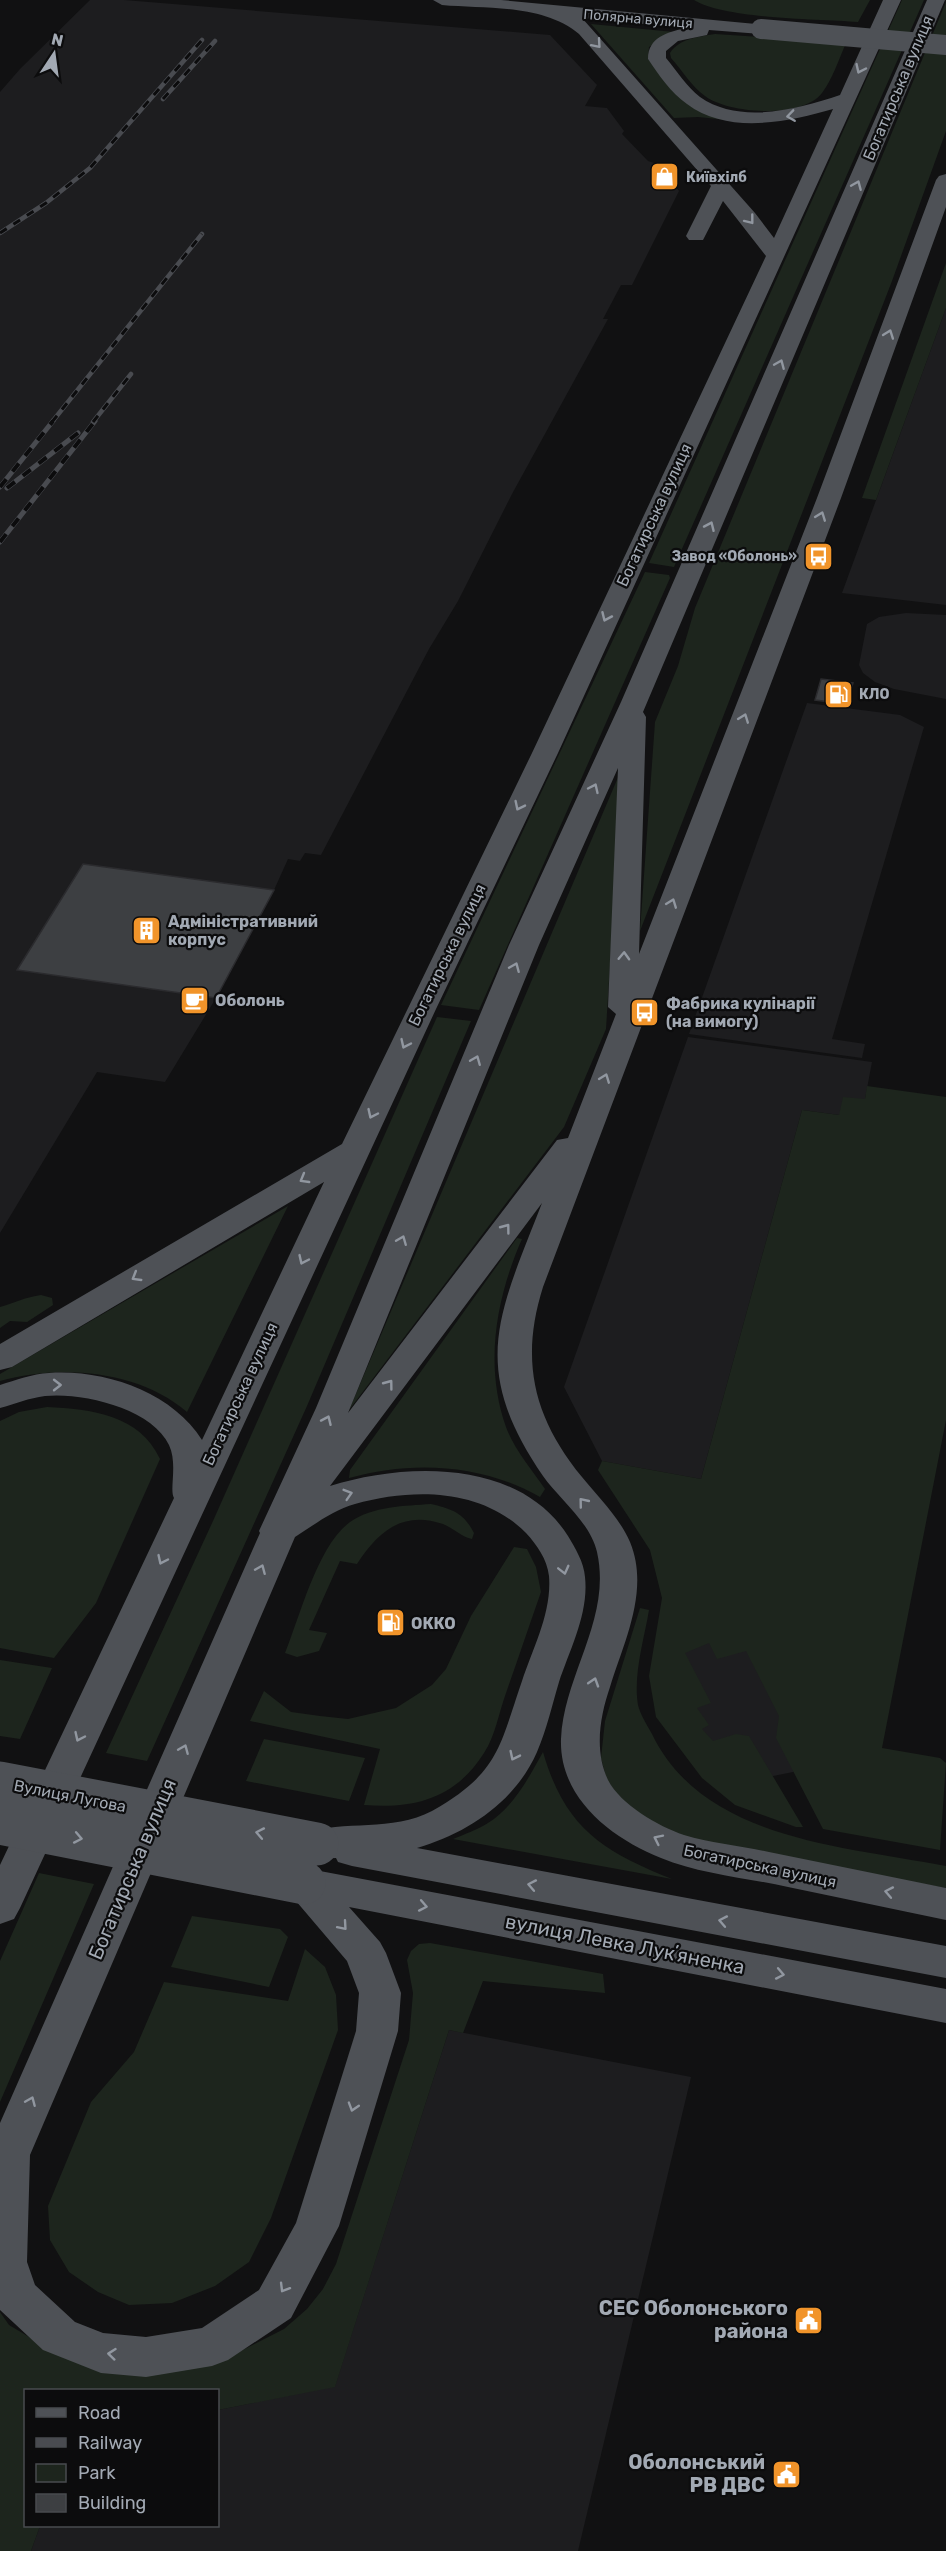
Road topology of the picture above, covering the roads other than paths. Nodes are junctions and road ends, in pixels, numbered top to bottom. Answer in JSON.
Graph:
{"nodes":[{"id":1,"x":442,"y":0,"type":"edge"},
{"id":2,"x":480,"y":0,"type":"edge"},
{"id":3,"x":590,"y":0,"type":"edge"},
{"id":4,"x":892,"y":0,"type":"edge"},
{"id":5,"x":936,"y":0,"type":"edge"},
{"id":6,"x":684,"y":3,"type":"dead end"},
{"id":7,"x":553,"y":8,"type":"junction"},
{"id":8,"x":714,"y":17,"type":"junction"},
{"id":9,"x":763,"y":25,"type":"junction"},
{"id":10,"x":733,"y":27,"type":"junction"},
{"id":11,"x":946,"y":37,"type":"edge"},
{"id":12,"x":946,"y":45,"type":"edge"},
{"id":13,"x":846,"y":99,"type":"junction"},
{"id":14,"x":946,"y":180,"type":"edge"},
{"id":15,"x":720,"y":187,"type":"junction"},
{"id":16,"x":696,"y":236,"type":"dead end"},
{"id":17,"x":776,"y":256,"type":"junction"},
{"id":18,"x":634,"y":702,"type":"junction"},
{"id":19,"x":621,"y":1036,"type":"junction"},
{"id":20,"x":589,"y":1119,"type":"junction"},
{"id":21,"x":355,"y":1150,"type":"junction"},
{"id":22,"x":0,"y":1359,"type":"edge"},
{"id":23,"x":0,"y":1397,"type":"edge"},
{"id":24,"x":187,"y":1508,"type":"junction"},
{"id":25,"x":277,"y":1531,"type":"junction"},
{"id":26,"x":0,"y":1782,"type":"edge"},
{"id":27,"x":0,"y":1822,"type":"edge"},
{"id":28,"x":311,"y":1863,"type":"junction"},
{"id":29,"x":946,"y":1904,"type":"edge"},
{"id":30,"x":0,"y":1908,"type":"edge"},
{"id":31,"x":946,"y":1962,"type":"edge"},
{"id":32,"x":946,"y":2006,"type":"edge"},
{"id":33,"x":4,"y":2164,"type":"edge"}],
"edges":[{"from":1,"to":7,"type":"main road","name":"Полярна вулиця"},
{"from":2,"to":7,"type":"main road","name":"Полярна вулиця"},
{"from":3,"to":7,"type":"main road"},
{"from":4,"to":13,"type":"main road","name":"Богатирська вулиця","one_way":true},
{"from":18,"to":5,"type":"main road","name":"Богатирська вулиця","one_way":true},
{"from":6,"to":8,"type":"main road"},
{"from":7,"to":8,"type":"main road","name":"Полярна вулиця"},
{"from":7,"to":10,"type":"main road","name":"Полярна вулиця"},
{"from":7,"to":15,"type":"main road","one_way":true},
{"from":8,"to":9,"type":"main road","name":"Полярна вулиця"},
{"from":9,"to":10,"type":"main road","name":"Полярна вулиця"},
{"from":9,"to":11,"type":"main road"},
{"from":9,"to":12,"type":"main road","bridge":true},
{"from":13,"to":10,"type":"main road","one_way":true},
{"from":13,"to":17,"type":"main road","name":"Богатирська вулиця"},
{"from":19,"to":14,"type":"main road","name":"Богатирська вулиця","one_way":true},
{"from":15,"to":16,"type":"main road"},
{"from":15,"to":17,"type":"main road","one_way":true},
{"from":17,"to":21,"type":"main road","name":"Богатирська вулиця","one_way":true},
{"from":19,"to":18,"type":"main road","one_way":true},
{"from":25,"to":18,"type":"main road","name":"Богатирська вулиця","one_way":true},
{"from":20,"to":19,"type":"main road","name":"Богатирська вулиця","one_way":true},
{"from":25,"to":20,"type":"main road","name":"Богатирська вулиця","one_way":true},
{"from":29,"to":20,"type":"main road","name":"Богатирська вулиця","one_way":true},
{"from":21,"to":22,"type":"main road","one_way":true},
{"from":21,"to":24,"type":"main road","name":"Богатирська вулиця","one_way":true},
{"from":23,"to":24,"type":"main road","one_way":true},
{"from":24,"to":30,"type":"main road","name":"Богатирська вулиця","one_way":true},
{"from":25,"to":28,"type":"main road","one_way":true},
{"from":33,"to":25,"type":"main road","name":"Богатирська вулиця","one_way":true},
{"from":28,"to":26,"type":"main road","name":"Вулиця Лугова","one_way":true,"bridge":true},
{"from":27,"to":28,"type":"main road","one_way":true,"bridge":true},
{"from":31,"to":28,"type":"main road","one_way":true},
{"from":28,"to":32,"type":"main road","name":"вулиця Левка Лукʼяненка","one_way":true},
{"from":28,"to":33,"type":"main road","one_way":true}]}
